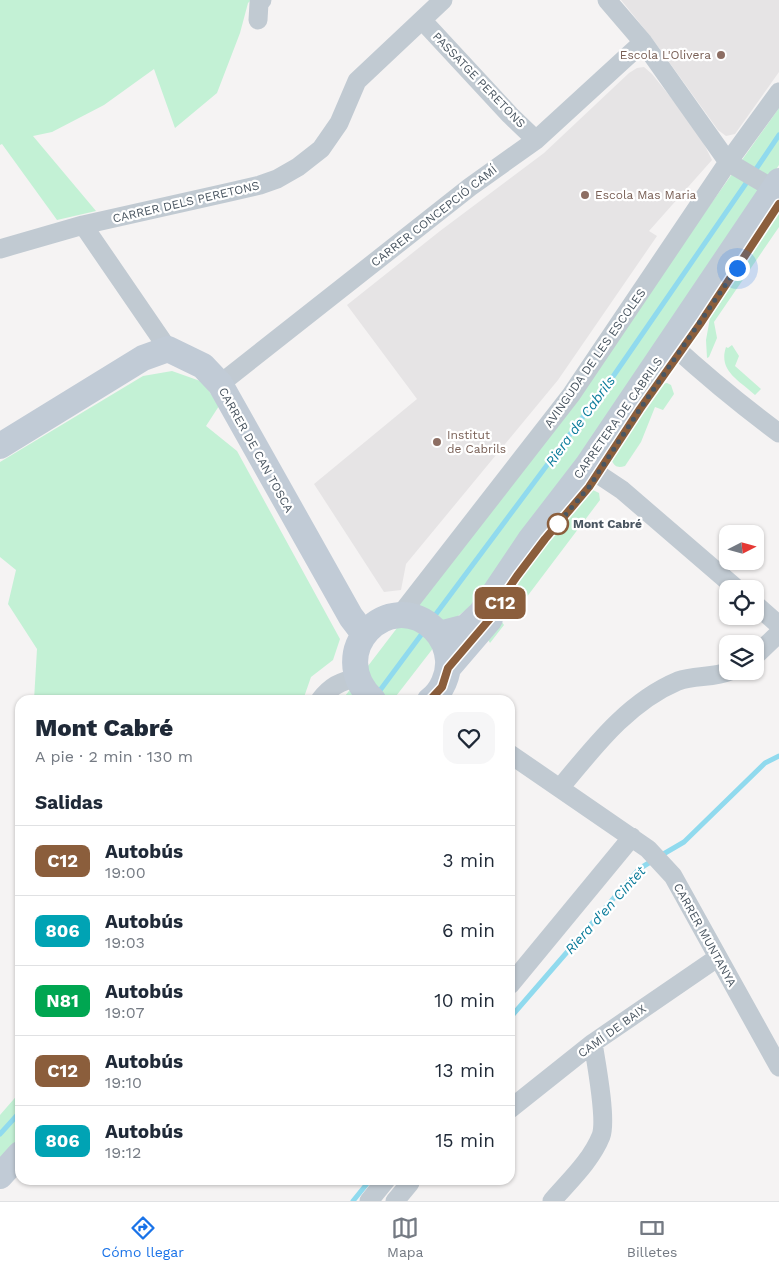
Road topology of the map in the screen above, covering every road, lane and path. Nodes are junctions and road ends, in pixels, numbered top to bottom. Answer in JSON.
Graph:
{"nodes":[{"id":1,"x":262,"y":0,"type":"edge"},
{"id":2,"x":443,"y":0,"type":"edge"},
{"id":3,"x":607,"y":0,"type":"edge"},
{"id":4,"x":258,"y":20,"type":"dead end"},
{"id":5,"x":422,"y":20,"type":"junction"},
{"id":6,"x":643,"y":42,"type":"junction"},
{"id":7,"x":779,"y":92,"type":"edge"},
{"id":8,"x":536,"y":140,"type":"junction"},
{"id":9,"x":733,"y":165,"type":"junction"},
{"id":10,"x":776,"y":190,"type":"edge"},
{"id":11,"x":84,"y":225,"type":"junction"},
{"id":12,"x":0,"y":249,"type":"edge"},
{"id":13,"x":675,"y":347,"type":"junction"},
{"id":14,"x":168,"y":349,"type":"junction"},
{"id":15,"x":220,"y":384,"type":"junction"},
{"id":16,"x":779,"y":433,"type":"edge"},
{"id":17,"x":0,"y":446,"type":"edge"},
{"id":18,"x":598,"y":474,"type":"junction"},
{"id":19,"x":727,"y":580,"type":"edge"},
{"id":20,"x":764,"y":612,"type":"edge"},
{"id":21,"x":400,"y":615,"type":"junction"},
{"id":22,"x":779,"y":625,"type":"edge"},
{"id":23,"x":779,"y":633,"type":"edge"},
{"id":24,"x":364,"y":634,"type":"junction"},
{"id":25,"x":439,"y":634,"type":"junction"},
{"id":26,"x":764,"y":647,"type":"edge"},
{"id":27,"x":448,"y":668,"type":"junction"},
{"id":28,"x":719,"y":675,"type":"edge"},
{"id":29,"x":357,"y":678,"type":"junction"},
{"id":30,"x":324,"y":695,"type":"edge"},
{"id":31,"x":368,"y":695,"type":"edge"},
{"id":32,"x":436,"y":695,"type":"edge"},
{"id":33,"x":515,"y":757,"type":"edge"},
{"id":34,"x":560,"y":788,"type":"junction"},
{"id":35,"x":632,"y":837,"type":"junction"},
{"id":36,"x":717,"y":958,"type":"junction"},
{"id":37,"x":515,"y":979,"type":"edge"},
{"id":38,"x":593,"y":1043,"type":"junction"},
{"id":39,"x":779,"y":1067,"type":"edge"},
{"id":40,"x":515,"y":1105,"type":"edge"},
{"id":41,"x":15,"y":1160,"type":"edge"},
{"id":42,"x":0,"y":1176,"type":"edge"},
{"id":43,"x":382,"y":1185,"type":"edge"},
{"id":44,"x":410,"y":1185,"type":"edge"},
{"id":45,"x":369,"y":1201,"type":"edge"},
{"id":46,"x":395,"y":1201,"type":"edge"},
{"id":47,"x":552,"y":1201,"type":"edge"}],
"edges":[{"from":1,"to":4,"type":"street"},
{"from":2,"to":5,"type":"street","name":"CARRER DELS PERETONS"},
{"from":3,"to":6,"type":"street"},
{"from":5,"to":8,"type":"street","name":"PASSATGE PERETONS"},
{"from":5,"to":11,"type":"street","name":"CARRER DELS PERETONS"},
{"from":6,"to":8,"type":"street","name":"CARRER CONCEPCIÓ CAMÍ"},
{"from":6,"to":9,"type":"street"},
{"from":7,"to":9,"type":"street","name":"AVINGUDA DE LES ESCOLES"},
{"from":8,"to":15,"type":"street","name":"CARRER CONCEPCIÓ CAMÍ"},
{"from":9,"to":10,"type":"street"},
{"from":9,"to":21,"type":"street","name":"AVINGUDA DE LES ESCOLES"},
{"from":10,"to":13,"type":"street","name":"CARRETERA DE CABRILS"},
{"from":11,"to":12,"type":"street","name":"CARRER DELS PERETONS"},
{"from":11,"to":14,"type":"street"},
{"from":13,"to":16,"type":"street"},
{"from":13,"to":18,"type":"street","name":"CARRETERA DE CABRILS"},
{"from":13,"to":25,"type":"street","name":"CARRETERA DE CABRILS"},
{"from":14,"to":15,"type":"street","name":"CARRER DE CAN TOSCA"},
{"from":14,"to":17,"type":"street"},
{"from":15,"to":24,"type":"street","name":"CARRER DE CAN TOSCA"},
{"from":18,"to":19,"type":"street"},
{"from":18,"to":27,"type":"street","name":"CARRETERA DE CABRILS"},
{"from":20,"to":22,"type":"street"},
{"from":21,"to":24,"type":"street"},
{"from":21,"to":25,"type":"street"},
{"from":23,"to":26,"type":"street"},
{"from":24,"to":29,"type":"street"},
{"from":25,"to":27,"type":"street"},
{"from":27,"to":32,"type":"street"},
{"from":28,"to":34,"type":"street"},
{"from":29,"to":30,"type":"street"},
{"from":29,"to":31,"type":"street"},
{"from":33,"to":34,"type":"street","name":"CARRER MUNTANYA"},
{"from":34,"to":35,"type":"street","name":"CARRER MUNTANYA"},
{"from":35,"to":36,"type":"street","name":"CARRER MUNTANYA"},
{"from":35,"to":37,"type":"street"},
{"from":36,"to":38,"type":"street","name":"CAMÍ DE BAIX"},
{"from":36,"to":39,"type":"street","name":"CARRER MUNTANYA"},
{"from":38,"to":40,"type":"street","name":"CAMÍ DE BAIX"},
{"from":38,"to":47,"type":"street"},
{"from":41,"to":42,"type":"street"},
{"from":43,"to":45,"type":"street"},
{"from":44,"to":46,"type":"street"}]}
